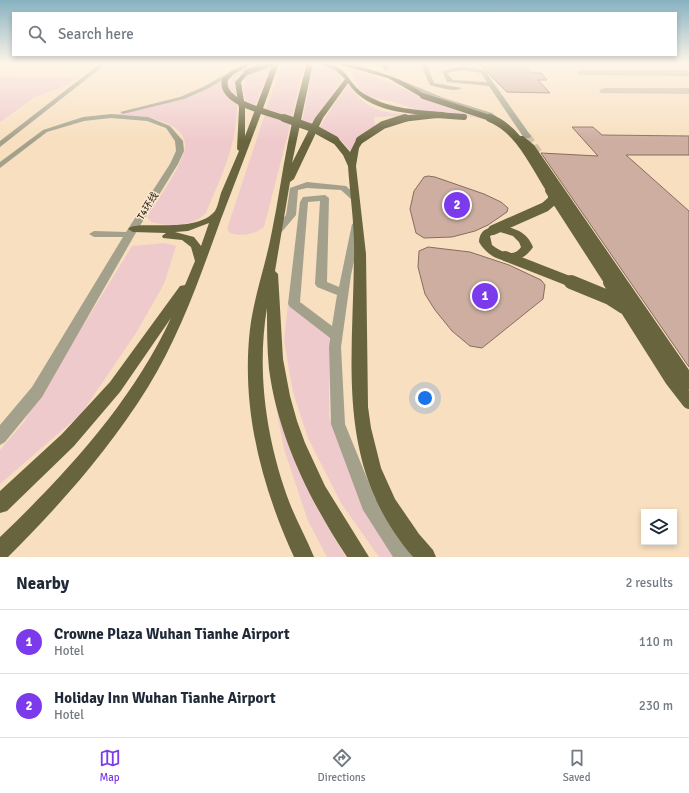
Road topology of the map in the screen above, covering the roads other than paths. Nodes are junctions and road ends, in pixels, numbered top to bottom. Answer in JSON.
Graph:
{"nodes":[{"id":1,"x":71,"y":89,"type":"edge"},
{"id":2,"x":203,"y":89,"type":"edge"},
{"id":3,"x":226,"y":89,"type":"edge"},
{"id":4,"x":239,"y":89,"type":"edge"},
{"id":5,"x":267,"y":89,"type":"edge"},
{"id":6,"x":304,"y":89,"type":"edge"},
{"id":7,"x":340,"y":89,"type":"edge"},
{"id":8,"x":356,"y":89,"type":"edge"},
{"id":9,"x":411,"y":89,"type":"edge"},
{"id":10,"x":417,"y":89,"type":"edge"},
{"id":11,"x":493,"y":89,"type":"edge"},
{"id":12,"x":481,"y":111,"type":"junction"},
{"id":13,"x":444,"y":114,"type":"junction"},
{"id":14,"x":511,"y":114,"type":"junction"},
{"id":15,"x":83,"y":119,"type":"junction"},
{"id":16,"x":522,"y":136,"type":"junction"},
{"id":17,"x":0,"y":145,"type":"edge"},
{"id":18,"x":241,"y":155,"type":"junction"},
{"id":19,"x":0,"y":166,"type":"edge"},
{"id":20,"x":352,"y":166,"type":"junction"},
{"id":21,"x":285,"y":189,"type":"junction"},
{"id":22,"x":554,"y":194,"type":"junction"},
{"id":23,"x":355,"y":198,"type":"junction"},
{"id":24,"x":218,"y":213,"type":"junction"},
{"id":25,"x":357,"y":224,"type":"junction"},
{"id":26,"x":97,"y":230,"type":"dead end"},
{"id":27,"x":493,"y":230,"type":"junction"},
{"id":28,"x":131,"y":232,"type":"junction"},
{"id":29,"x":277,"y":232,"type":"junction"},
{"id":30,"x":505,"y":256,"type":"junction"},
{"id":31,"x":272,"y":263,"type":"junction"},
{"id":32,"x":198,"y":268,"type":"junction"},
{"id":33,"x":343,"y":293,"type":"junction"},
{"id":34,"x":628,"y":310,"type":"junction"},
{"id":35,"x":337,"y":336,"type":"junction"},
{"id":36,"x":689,"y":383,"type":"edge"},
{"id":37,"x":689,"y":403,"type":"edge"},
{"id":38,"x":0,"y":437,"type":"edge"},
{"id":39,"x":0,"y":504,"type":"edge"},
{"id":40,"x":290,"y":530,"type":"junction"},
{"id":41,"x":0,"y":551,"type":"edge"},
{"id":42,"x":298,"y":557,"type":"edge"},
{"id":43,"x":304,"y":557,"type":"edge"},
{"id":44,"x":359,"y":557,"type":"edge"},
{"id":45,"x":404,"y":557,"type":"edge"},
{"id":46,"x":426,"y":557,"type":"edge"}],
"edges":[{"from":1,"to":17,"type":"street"},
{"from":2,"to":15,"type":"street"},
{"from":3,"to":20,"type":"main road","bridge":true},
{"from":4,"to":18,"type":"main road","bridge":true},
{"from":5,"to":18,"type":"main road"},
{"from":6,"to":21,"type":"main road"},
{"from":7,"to":21,"type":"main road"},
{"from":8,"to":13,"type":"main road","bridge":true},
{"from":9,"to":16,"type":"main road","bridge":true},
{"from":10,"to":12,"type":"street"},
{"from":11,"to":14,"type":"street"},
{"from":12,"to":14,"type":"street"},
{"from":12,"to":37,"type":"street"},
{"from":13,"to":16,"type":"main road","bridge":true},
{"from":13,"to":20,"type":"main road","bridge":true},
{"from":14,"to":16,"type":"street"},
{"from":15,"to":19,"type":"street","name":"T4环线"},
{"from":15,"to":28,"type":"street","name":"T4环线"},
{"from":16,"to":22,"type":"main road","bridge":true},
{"from":16,"to":36,"type":"main road"},
{"from":18,"to":24,"type":"main road"},
{"from":20,"to":23,"type":"main road"},
{"from":21,"to":29,"type":"main road"},
{"from":22,"to":27,"type":"main road","bridge":true},
{"from":22,"to":34,"type":"main road","bridge":true},
{"from":23,"to":25,"type":"main road"},
{"from":23,"to":29,"type":"street"},
{"from":24,"to":28,"type":"main road"},
{"from":24,"to":32,"type":"main road"},
{"from":25,"to":33,"type":"street"},
{"from":25,"to":46,"type":"main road"},
{"from":26,"to":28,"type":"street"},
{"from":27,"to":30,"type":"main road"},
{"from":27,"to":30,"type":"main road","bridge":true},
{"from":28,"to":32,"type":"main road"},
{"from":28,"to":38,"type":"street","name":"T4环线"},
{"from":29,"to":31,"type":"main road"},
{"from":30,"to":34,"type":"main road","bridge":true},
{"from":31,"to":40,"type":"main road"},
{"from":31,"to":44,"type":"main road"},
{"from":32,"to":39,"type":"main road"},
{"from":32,"to":41,"type":"main road"},
{"from":33,"to":35,"type":"street"},
{"from":33,"to":35,"type":"street"},
{"from":34,"to":37,"type":"main road","bridge":true},
{"from":35,"to":45,"type":"street"},
{"from":40,"to":42,"type":"main road"},
{"from":40,"to":43,"type":"main road"}]}
